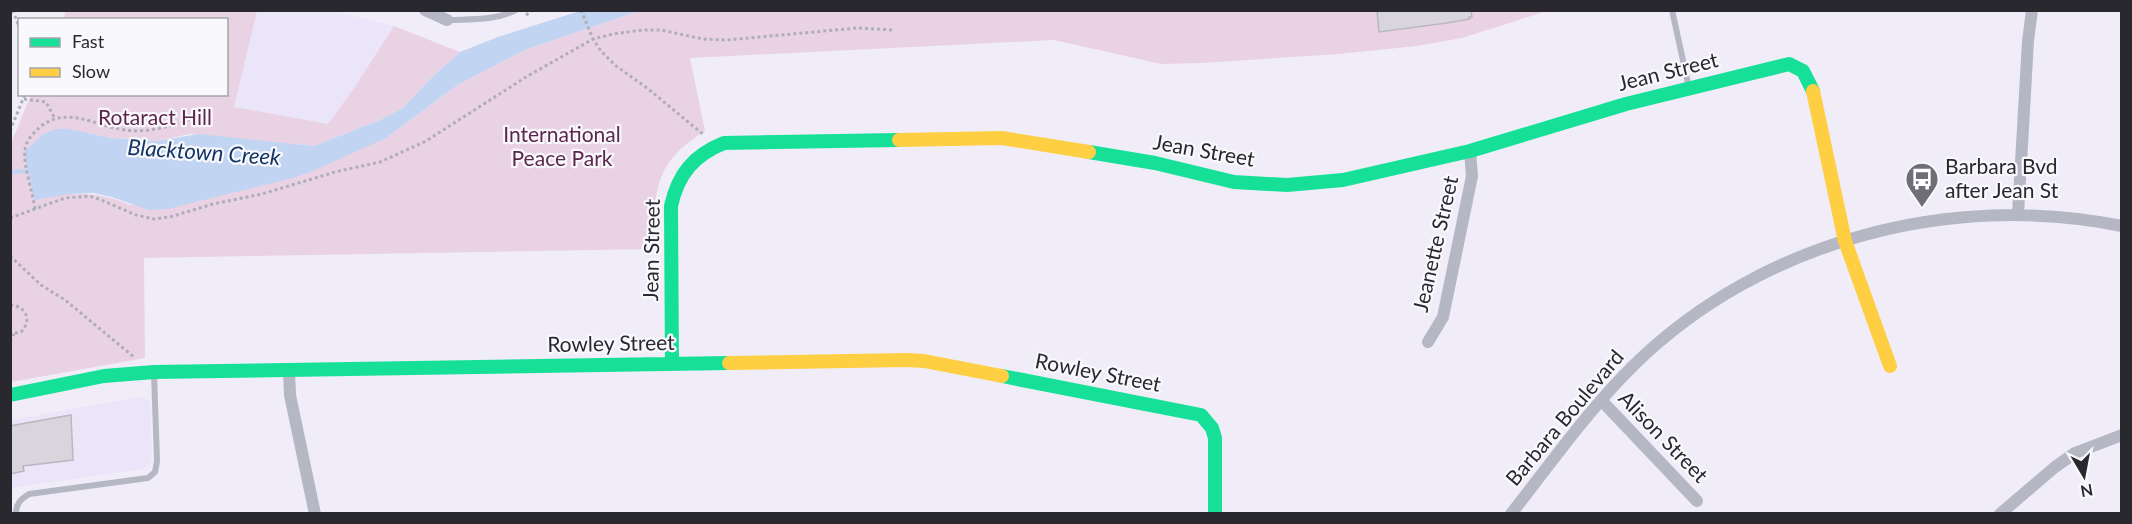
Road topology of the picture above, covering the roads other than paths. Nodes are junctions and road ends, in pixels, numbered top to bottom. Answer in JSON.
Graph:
{"nodes":[{"id":1,"x":425,"y":10,"type":"edge"},
{"id":2,"x":516,"y":10,"type":"edge"},
{"id":3,"x":1672,"y":10,"type":"edge"},
{"id":4,"x":2032,"y":10,"type":"edge"},
{"id":5,"x":447,"y":20,"type":"joint"},
{"id":6,"x":1689,"y":88,"type":"junction"},
{"id":7,"x":1470,"y":151,"type":"junction"},
{"id":8,"x":2018,"y":214,"type":"junction"},
{"id":9,"x":2121,"y":226,"type":"edge"},
{"id":10,"x":1845,"y":241,"type":"junction"},
{"id":11,"x":1428,"y":342,"type":"dead end"},
{"id":12,"x":672,"y":364,"type":"junction"},
{"id":13,"x":1890,"y":366,"type":"dead end"},
{"id":14,"x":289,"y":370,"type":"junction"},
{"id":15,"x":154,"y":372,"type":"junction"},
{"id":16,"x":10,"y":395,"type":"edge"},
{"id":17,"x":1601,"y":400,"type":"junction"},
{"id":18,"x":2121,"y":435,"type":"edge"},
{"id":19,"x":1697,"y":501,"type":"dead end"},
{"id":20,"x":16,"y":513,"type":"edge"},
{"id":21,"x":315,"y":513,"type":"edge"},
{"id":22,"x":1215,"y":513,"type":"edge"},
{"id":23,"x":1511,"y":513,"type":"edge"},
{"id":24,"x":2000,"y":513,"type":"edge"}],
"edges":[{"from":1,"to":5,"type":"street"},
{"from":2,"to":5,"type":"lane"},
{"from":3,"to":6,"type":"lane"},
{"from":4,"to":8,"type":"street"},
{"from":6,"to":7,"type":"street","name":"Jean Street"},
{"from":6,"to":10,"type":"street","name":"Jean Street"},
{"from":7,"to":11,"type":"street","name":"Jeanette Street"},
{"from":7,"to":12,"type":"street","name":"Jean Street"},
{"from":8,"to":9,"type":"street","name":"Barbara Boulevard"},
{"from":8,"to":10,"type":"street","name":"Barbara Boulevard"},
{"from":10,"to":13,"type":"street","name":"Jean Street"},
{"from":10,"to":17,"type":"street","name":"Barbara Boulevard"},
{"from":12,"to":14,"type":"street","name":"Rowley Street"},
{"from":12,"to":22,"type":"street","name":"Rowley Street"},
{"from":14,"to":15,"type":"street","name":"Rowley Street"},
{"from":14,"to":21,"type":"street"},
{"from":15,"to":16,"type":"street","name":"Rowley Street"},
{"from":15,"to":20,"type":"lane"},
{"from":17,"to":19,"type":"street","name":"Alison Street"},
{"from":17,"to":23,"type":"street","name":"Barbara Boulevard"},
{"from":18,"to":24,"type":"street"}]}
